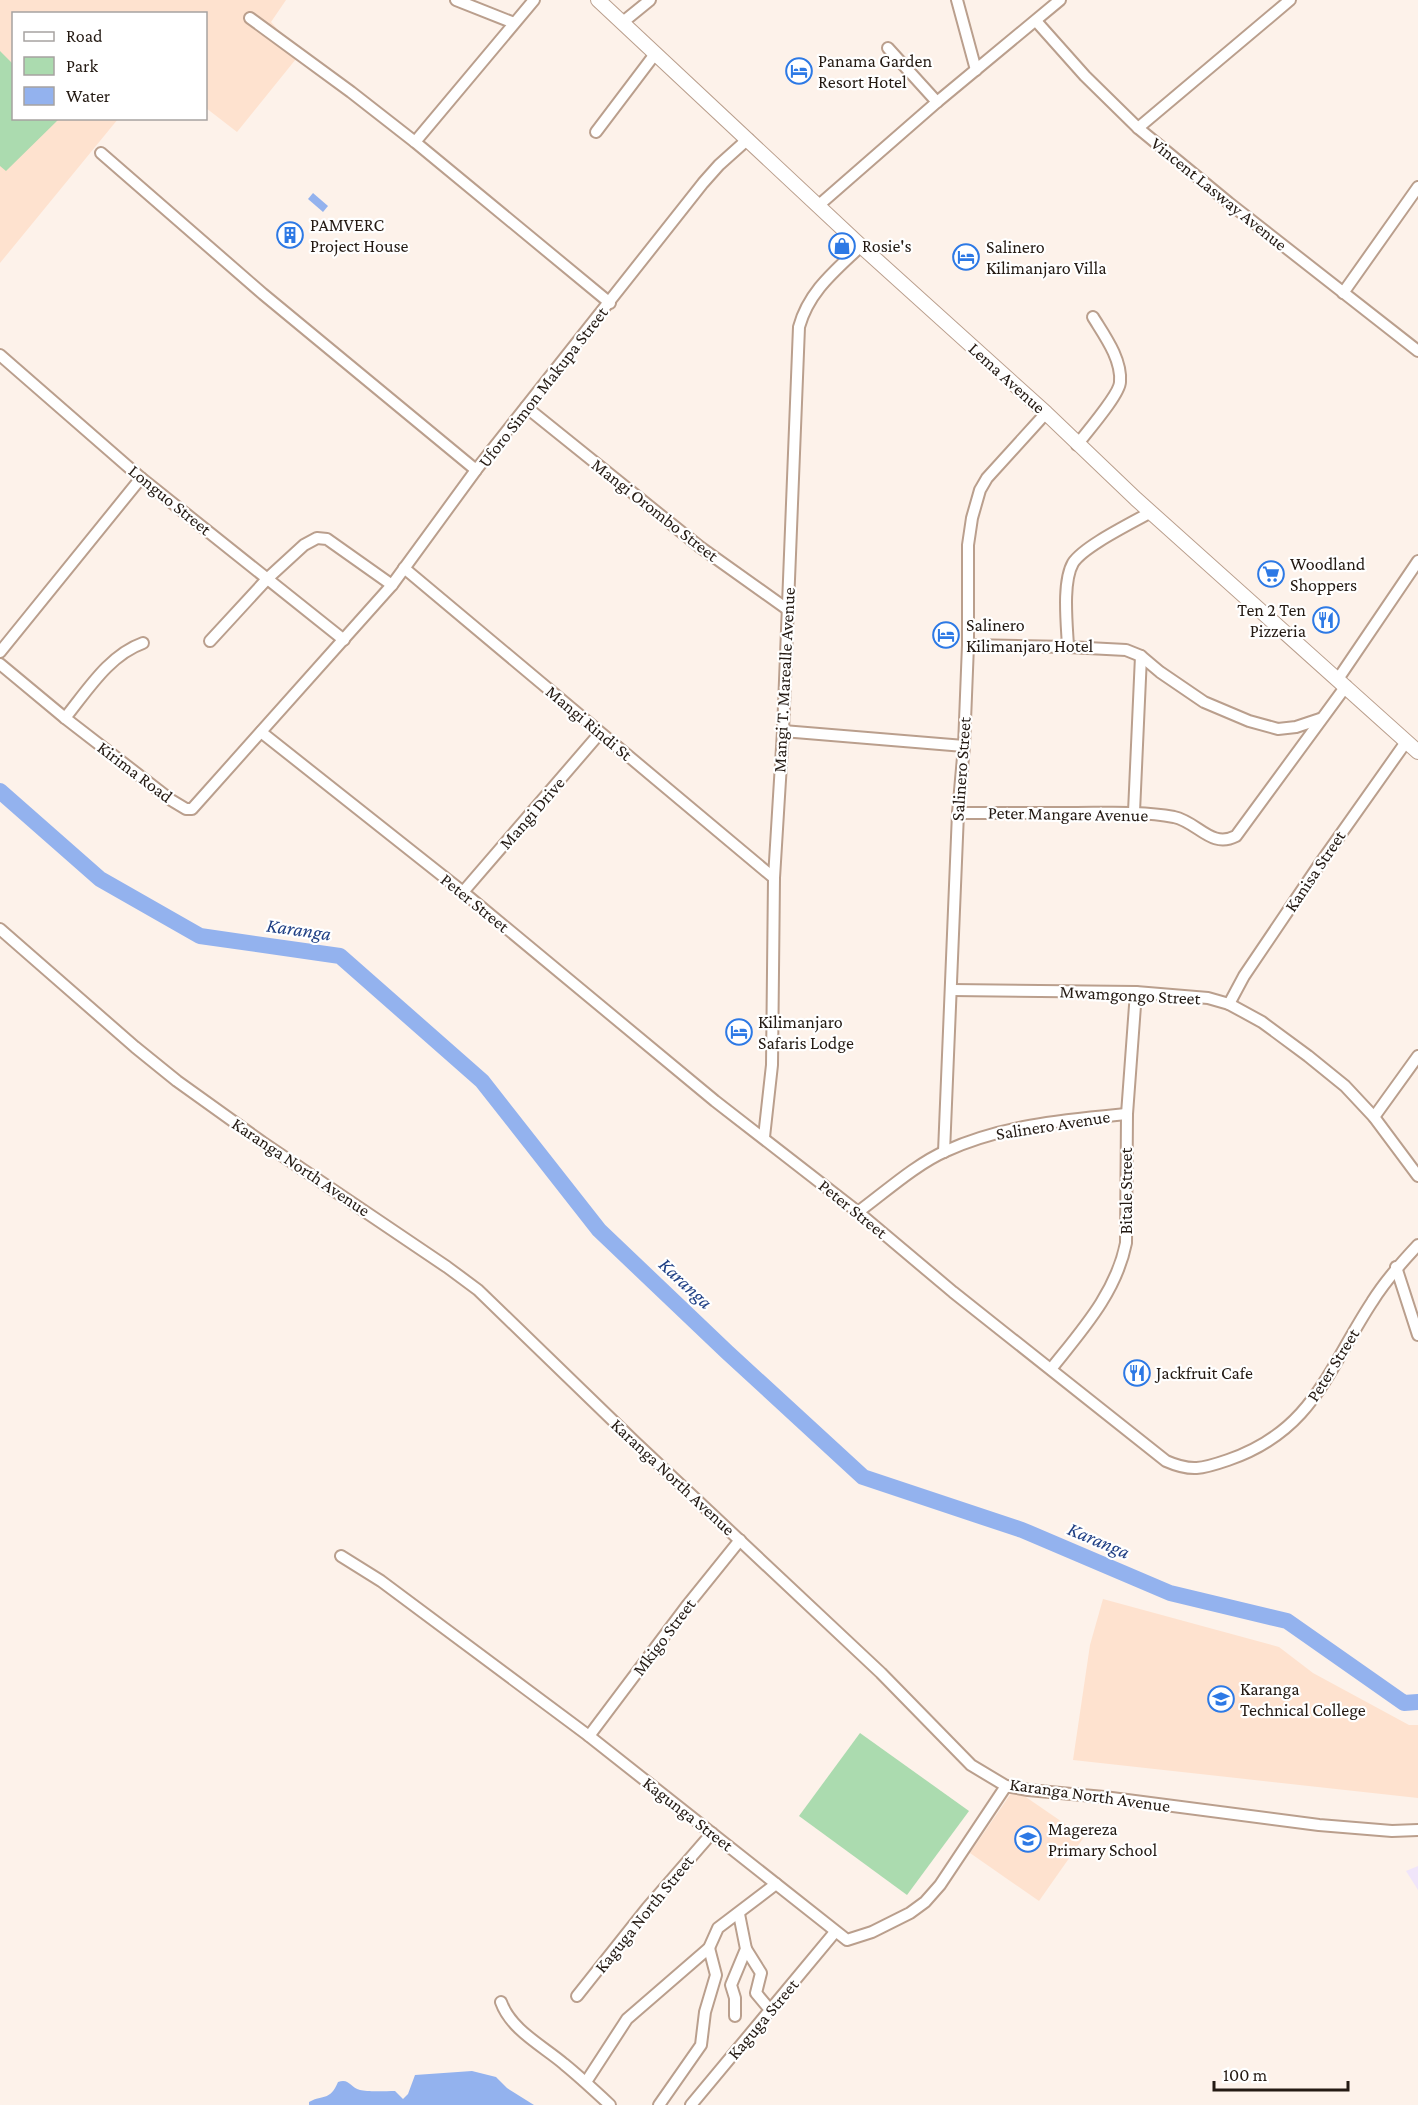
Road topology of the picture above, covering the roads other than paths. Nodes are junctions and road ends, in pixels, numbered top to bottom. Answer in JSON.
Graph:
{"nodes":[{"id":1,"x":456,"y":0,"type":"edge"},
{"id":2,"x":534,"y":0,"type":"edge"},
{"id":3,"x":598,"y":0,"type":"edge"},
{"id":4,"x":650,"y":0,"type":"edge"},
{"id":5,"x":957,"y":0,"type":"edge"},
{"id":6,"x":1060,"y":0,"type":"edge"},
{"id":7,"x":1290,"y":0,"type":"edge"},
{"id":8,"x":250,"y":18,"type":"dead end"},
{"id":9,"x":1036,"y":21,"type":"junction"},
{"id":10,"x":623,"y":22,"type":"junction"},
{"id":11,"x":514,"y":23,"type":"junction"},
{"id":12,"x":888,"y":48,"type":"dead end"},
{"id":13,"x":655,"y":54,"type":"junction"},
{"id":14,"x":976,"y":70,"type":"junction"},
{"id":15,"x":937,"y":102,"type":"junction"},
{"id":16,"x":1138,"y":128,"type":"junction"},
{"id":17,"x":596,"y":132,"type":"dead end"},
{"id":18,"x":748,"y":139,"type":"junction"},
{"id":19,"x":415,"y":142,"type":"junction"},
{"id":20,"x":101,"y":153,"type":"dead end"},
{"id":21,"x":1418,"y":187,"type":"edge"},
{"id":22,"x":819,"y":205,"type":"junction"},
{"id":23,"x":861,"y":246,"type":"junction"},
{"id":24,"x":1343,"y":293,"type":"junction"},
{"id":25,"x":610,"y":303,"type":"junction"},
{"id":26,"x":1093,"y":317,"type":"dead end"},
{"id":27,"x":1418,"y":351,"type":"edge"},
{"id":28,"x":0,"y":355,"type":"edge"},
{"id":29,"x":526,"y":406,"type":"junction"},
{"id":30,"x":1046,"y":413,"type":"junction"},
{"id":31,"x":1077,"y":445,"type":"junction"},
{"id":32,"x":476,"y":470,"type":"junction"},
{"id":33,"x":141,"y":478,"type":"junction"},
{"id":34,"x":1151,"y":512,"type":"junction"},
{"id":35,"x":1418,"y":561,"type":"edge"},
{"id":36,"x":404,"y":568,"type":"junction"},
{"id":37,"x":268,"y":578,"type":"junction"},
{"id":38,"x":392,"y":585,"type":"junction"},
{"id":39,"x":788,"y":609,"type":"junction"},
{"id":40,"x":210,"y":640,"type":"dead end"},
{"id":41,"x":344,"y":640,"type":"junction"},
{"id":42,"x":143,"y":643,"type":"dead end"},
{"id":43,"x":968,"y":645,"type":"junction"},
{"id":44,"x":1068,"y":647,"type":"junction"},
{"id":45,"x":0,"y":652,"type":"edge"},
{"id":46,"x":1141,"y":656,"type":"junction"},
{"id":47,"x":0,"y":664,"type":"edge"},
{"id":48,"x":1342,"y":682,"type":"junction"},
{"id":49,"x":65,"y":718,"type":"junction"},
{"id":50,"x":1321,"y":718,"type":"junction"},
{"id":51,"x":783,"y":731,"type":"junction"},
{"id":52,"x":261,"y":732,"type":"junction"},
{"id":53,"x":600,"y":733,"type":"junction"},
{"id":54,"x":1406,"y":742,"type":"junction"},
{"id":55,"x":964,"y":746,"type":"junction"},
{"id":56,"x":1418,"y":752,"type":"edge"},
{"id":57,"x":1134,"y":812,"type":"junction"},
{"id":58,"x":958,"y":813,"type":"junction"},
{"id":59,"x":774,"y":878,"type":"junction"},
{"id":60,"x":463,"y":892,"type":"junction"},
{"id":61,"x":0,"y":929,"type":"edge"},
{"id":62,"x":952,"y":990,"type":"junction"},
{"id":63,"x":1136,"y":992,"type":"junction"},
{"id":64,"x":1229,"y":1004,"type":"junction"},
{"id":65,"x":1418,"y":1056,"type":"edge"},
{"id":66,"x":1127,"y":1114,"type":"junction"},
{"id":67,"x":1374,"y":1117,"type":"junction"},
{"id":68,"x":764,"y":1137,"type":"junction"},
{"id":69,"x":944,"y":1152,"type":"junction"},
{"id":70,"x":1418,"y":1176,"type":"edge"},
{"id":71,"x":858,"y":1212,"type":"junction"},
{"id":72,"x":1418,"y":1245,"type":"edge"},
{"id":73,"x":1396,"y":1267,"type":"junction"},
{"id":74,"x":1418,"y":1335,"type":"edge"},
{"id":75,"x":1051,"y":1369,"type":"junction"},
{"id":76,"x":740,"y":1540,"type":"junction"},
{"id":77,"x":342,"y":1556,"type":"dead end"},
{"id":78,"x":589,"y":1736,"type":"junction"},
{"id":79,"x":1005,"y":1786,"type":"junction"},
{"id":80,"x":1418,"y":1830,"type":"edge"},
{"id":81,"x":712,"y":1833,"type":"junction"},
{"id":82,"x":776,"y":1884,"type":"junction"},
{"id":83,"x":739,"y":1914,"type":"junction"},
{"id":84,"x":835,"y":1932,"type":"junction"},
{"id":85,"x":709,"y":1948,"type":"junction"},
{"id":86,"x":746,"y":1949,"type":"junction"},
{"id":87,"x":577,"y":1996,"type":"dead end"},
{"id":88,"x":501,"y":2002,"type":"dead end"},
{"id":89,"x":771,"y":2011,"type":"junction"},
{"id":90,"x":735,"y":2016,"type":"dead end"},
{"id":91,"x":586,"y":2082,"type":"junction"},
{"id":92,"x":610,"y":2105,"type":"edge"},
{"id":93,"x":659,"y":2105,"type":"edge"},
{"id":94,"x":691,"y":2105,"type":"edge"}],
"edges":[{"from":1,"to":11,"type":"street"},
{"from":2,"to":11,"type":"street"},
{"from":3,"to":10,"type":"main road","name":"Lema Avenue"},
{"from":4,"to":10,"type":"street"},
{"from":5,"to":14,"type":"street"},
{"from":6,"to":9,"type":"street"},
{"from":7,"to":16,"type":"street"},
{"from":8,"to":19,"type":"street"},
{"from":9,"to":14,"type":"street"},
{"from":9,"to":16,"type":"street","name":"Vincent Lasway Avenue"},
{"from":10,"to":13,"type":"main road","name":"Lema Avenue"},
{"from":11,"to":19,"type":"street"},
{"from":12,"to":15,"type":"street"},
{"from":13,"to":17,"type":"street"},
{"from":13,"to":18,"type":"main road","name":"Lema Avenue"},
{"from":14,"to":15,"type":"street"},
{"from":15,"to":22,"type":"street"},
{"from":16,"to":24,"type":"street","name":"Vincent Lasway Avenue"},
{"from":18,"to":22,"type":"main road","name":"Lema Avenue"},
{"from":18,"to":25,"type":"street","name":"Uforo Simon Makupa Street"},
{"from":19,"to":25,"type":"street"},
{"from":20,"to":32,"type":"street"},
{"from":21,"to":24,"type":"street"},
{"from":22,"to":23,"type":"main road","name":"Lema Avenue"},
{"from":23,"to":30,"type":"main road","name":"Lema Avenue"},
{"from":23,"to":39,"type":"street","name":"Mangi T. Marealle Avenue"},
{"from":24,"to":27,"type":"street","name":"Vincent Lasway Avenue"},
{"from":25,"to":29,"type":"street","name":"Uforo Simon Makupa Street"},
{"from":26,"to":31,"type":"street"},
{"from":28,"to":33,"type":"street","name":"Longuo Street"},
{"from":29,"to":32,"type":"street","name":"Uforo Simon Makupa Street"},
{"from":29,"to":39,"type":"street","name":"Mangi Orombo Street"},
{"from":30,"to":31,"type":"main road","name":"Lema Avenue"},
{"from":30,"to":43,"type":"street","name":"Salinero Street"},
{"from":31,"to":34,"type":"main road","name":"Lema Avenue"},
{"from":32,"to":36,"type":"street","name":"Uforo Simon Makupa Street"},
{"from":33,"to":37,"type":"street","name":"Longuo Street"},
{"from":33,"to":45,"type":"street"},
{"from":34,"to":44,"type":"street"},
{"from":34,"to":48,"type":"main road","name":"Lema Avenue"},
{"from":35,"to":48,"type":"street","name":"Peter Mangare Avenue"},
{"from":36,"to":38,"type":"street","name":"Uforo Simon Makupa Street"},
{"from":36,"to":53,"type":"street","name":"Mangi Rindi St"},
{"from":37,"to":38,"type":"street"},
{"from":37,"to":40,"type":"street"},
{"from":37,"to":41,"type":"street","name":"Longuo Street"},
{"from":38,"to":41,"type":"street","name":"Uforo Simon Makupa Street"},
{"from":39,"to":51,"type":"street","name":"Mangi T. Marealle Avenue"},
{"from":41,"to":52,"type":"street","name":"Uforo Simon Makupa Street"},
{"from":42,"to":49,"type":"street"},
{"from":43,"to":44,"type":"street"},
{"from":43,"to":55,"type":"street","name":"Salinero Street"},
{"from":44,"to":46,"type":"street"},
{"from":46,"to":50,"type":"street"},
{"from":46,"to":57,"type":"street"},
{"from":47,"to":49,"type":"street","name":"Kirima Road"},
{"from":48,"to":50,"type":"street","name":"Peter Mangare Avenue"},
{"from":48,"to":54,"type":"main road","name":"Lema Avenue"},
{"from":49,"to":52,"type":"street","name":"Kirima Road"},
{"from":50,"to":57,"type":"street","name":"Peter Mangare Avenue"},
{"from":51,"to":55,"type":"street"},
{"from":51,"to":59,"type":"street","name":"Mangi T. Marealle Avenue"},
{"from":52,"to":60,"type":"street","name":"Peter Street"},
{"from":53,"to":59,"type":"street","name":"Mangi Rindi St"},
{"from":53,"to":60,"type":"street","name":"Mangi Drive"},
{"from":54,"to":56,"type":"main road","name":"Lema Avenue"},
{"from":54,"to":64,"type":"street","name":"Kanisa Street"},
{"from":55,"to":58,"type":"street","name":"Salinero Street"},
{"from":57,"to":58,"type":"street","name":"Peter Mangare Avenue"},
{"from":58,"to":62,"type":"street","name":"Salinero Street"},
{"from":59,"to":68,"type":"street","name":"Mangi T. Marealle Avenue"},
{"from":60,"to":68,"type":"street","name":"Peter Street"},
{"from":61,"to":76,"type":"street","name":"Karanga North Avenue"},
{"from":62,"to":63,"type":"street","name":"Mwamgongo Street"},
{"from":62,"to":69,"type":"street","name":"Salinero Street"},
{"from":63,"to":64,"type":"street","name":"Mwamgongo Street"},
{"from":63,"to":66,"type":"street","name":"Bitale Street"},
{"from":64,"to":67,"type":"street","name":"Mwamgongo Street"},
{"from":65,"to":67,"type":"street"},
{"from":66,"to":69,"type":"street","name":"Salinero Avenue"},
{"from":66,"to":75,"type":"street","name":"Bitale Street"},
{"from":67,"to":70,"type":"street","name":"Mwamgongo Street"},
{"from":68,"to":71,"type":"street","name":"Peter Street"},
{"from":69,"to":71,"type":"street","name":"Salinero Avenue"},
{"from":71,"to":75,"type":"street","name":"Peter Street"},
{"from":72,"to":73,"type":"street","name":"Peter Street"},
{"from":73,"to":74,"type":"street"},
{"from":73,"to":75,"type":"street","name":"Peter Street"},
{"from":76,"to":78,"type":"street","name":"Mkigo Street"},
{"from":76,"to":79,"type":"street","name":"Karanga North Avenue"},
{"from":77,"to":78,"type":"street","name":"Kagunga Street"},
{"from":78,"to":81,"type":"street","name":"Kagunga Street"},
{"from":79,"to":80,"type":"street","name":"Karanga North Avenue"},
{"from":79,"to":84,"type":"street"},
{"from":81,"to":82,"type":"street","name":"Kagunga Street"},
{"from":81,"to":87,"type":"street","name":"Kaguga North Street"},
{"from":82,"to":83,"type":"street"},
{"from":82,"to":84,"type":"street","name":"Kagunga Street"},
{"from":83,"to":85,"type":"street"},
{"from":83,"to":86,"type":"street"},
{"from":84,"to":89,"type":"street","name":"Kaguga Street"},
{"from":85,"to":91,"type":"street"},
{"from":85,"to":93,"type":"street"},
{"from":86,"to":89,"type":"street"},
{"from":86,"to":90,"type":"street"},
{"from":88,"to":91,"type":"street"},
{"from":89,"to":94,"type":"street","name":"Kaguga Street"},
{"from":91,"to":92,"type":"street"}]}
